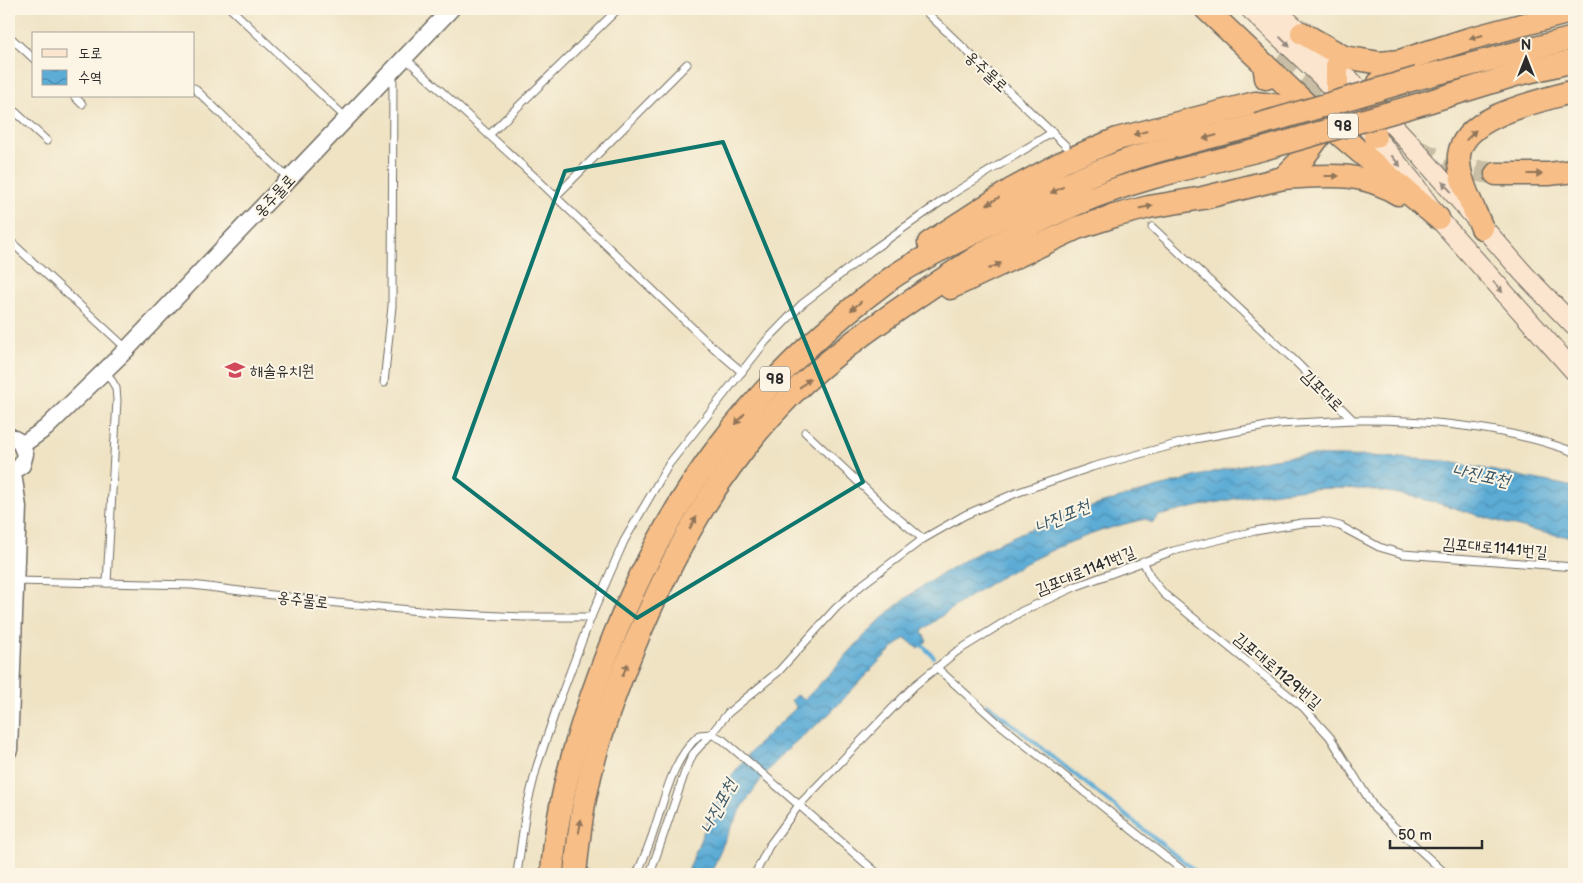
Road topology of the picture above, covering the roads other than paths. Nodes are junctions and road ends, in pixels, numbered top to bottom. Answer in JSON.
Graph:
{"nodes":[{"id":1,"x":231,"y":9,"type":"edge"},
{"id":2,"x":451,"y":9,"type":"edge"},
{"id":3,"x":618,"y":9,"type":"edge"},
{"id":4,"x":923,"y":9,"type":"edge"},
{"id":5,"x":1206,"y":9,"type":"edge"},
{"id":6,"x":1222,"y":9,"type":"edge"},
{"id":7,"x":1250,"y":9,"type":"edge"},
{"id":8,"x":1275,"y":9,"type":"edge"},
{"id":9,"x":1574,"y":11,"type":"edge"},
{"id":10,"x":1302,"y":33,"type":"junction"},
{"id":11,"x":9,"y":36,"type":"edge"},
{"id":12,"x":1574,"y":38,"type":"edge"},
{"id":13,"x":32,"y":57,"type":"edge"},
{"id":14,"x":1400,"y":61,"type":"junction"},
{"id":15,"x":1574,"y":61,"type":"edge"},
{"id":16,"x":1270,"y":62,"type":"junction"},
{"id":17,"x":398,"y":63,"type":"junction"},
{"id":18,"x":687,"y":64,"type":"dead end"},
{"id":19,"x":1337,"y":66,"type":"junction"},
{"id":20,"x":195,"y":89,"type":"edge"},
{"id":21,"x":1574,"y":92,"type":"edge"},
{"id":22,"x":1337,"y":94,"type":"junction"},
{"id":23,"x":76,"y":98,"type":"edge"},
{"id":24,"x":82,"y":104,"type":"dead end"},
{"id":25,"x":1372,"y":104,"type":"junction"},
{"id":26,"x":9,"y":106,"type":"edge"},
{"id":27,"x":1256,"y":114,"type":"junction"},
{"id":28,"x":345,"y":118,"type":"junction"},
{"id":29,"x":1327,"y":124,"type":"junction"},
{"id":30,"x":1053,"y":132,"type":"junction"},
{"id":31,"x":489,"y":135,"type":"junction"},
{"id":32,"x":1375,"y":137,"type":"junction"},
{"id":33,"x":47,"y":141,"type":"dead end"},
{"id":34,"x":1066,"y":146,"type":"dead end"},
{"id":35,"x":1304,"y":157,"type":"junction"},
{"id":36,"x":1574,"y":171,"type":"edge"},
{"id":37,"x":1496,"y":174,"type":"tunnel mouth"},
{"id":38,"x":1283,"y":178,"type":"junction"},
{"id":39,"x":289,"y":179,"type":"junction"},
{"id":40,"x":555,"y":196,"type":"junction"},
{"id":41,"x":1438,"y":218,"type":"junction"},
{"id":42,"x":1152,"y":227,"type":"dead end"},
{"id":43,"x":1482,"y":228,"type":"junction"},
{"id":44,"x":9,"y":240,"type":"edge"},
{"id":45,"x":888,"y":317,"type":"junction"},
{"id":46,"x":1574,"y":326,"type":"edge"},
{"id":47,"x":127,"y":349,"type":"junction"},
{"id":48,"x":106,"y":370,"type":"junction"},
{"id":49,"x":1574,"y":371,"type":"edge"},
{"id":50,"x":742,"y":372,"type":"junction"},
{"id":51,"x":384,"y":383,"type":"dead end"},
{"id":52,"x":1353,"y":420,"type":"junction"},
{"id":53,"x":805,"y":432,"type":"dead end"},
{"id":54,"x":16,"y":440,"type":"edge"},
{"id":55,"x":1571,"y":450,"type":"edge"},
{"id":56,"x":1574,"y":457,"type":"edge"},
{"id":57,"x":11,"y":473,"type":"edge"},
{"id":58,"x":13,"y":535,"type":"edge"},
{"id":59,"x":923,"y":539,"type":"junction"},
{"id":60,"x":1143,"y":561,"type":"junction"},
{"id":61,"x":1574,"y":567,"type":"edge"},
{"id":62,"x":16,"y":581,"type":"junction"},
{"id":63,"x":106,"y":583,"type":"junction"},
{"id":64,"x":591,"y":617,"type":"junction"},
{"id":65,"x":937,"y":668,"type":"junction"},
{"id":66,"x":711,"y":734,"type":"junction"},
{"id":67,"x":9,"y":750,"type":"edge"},
{"id":68,"x":796,"y":802,"type":"junction"},
{"id":69,"x":517,"y":874,"type":"edge"},
{"id":70,"x":552,"y":874,"type":"edge"},
{"id":71,"x":574,"y":874,"type":"edge"},
{"id":72,"x":637,"y":874,"type":"edge"},
{"id":73,"x":650,"y":874,"type":"edge"},
{"id":74,"x":755,"y":874,"type":"edge"},
{"id":75,"x":878,"y":874,"type":"edge"},
{"id":76,"x":1187,"y":874,"type":"edge"},
{"id":77,"x":1446,"y":874,"type":"edge"}],
"edges":[{"from":1,"to":28,"type":"lane"},
{"from":2,"to":17,"type":"street","name":"옹주물로"},
{"from":3,"to":31,"type":"lane"},
{"from":4,"to":30,"type":"lane","name":"옹주물로"},
{"from":5,"to":16,"type":"highway"},
{"from":6,"to":16,"type":"highway"},
{"from":7,"to":22,"type":"main road","one_way":true},
{"from":8,"to":10,"type":"main road"},
{"from":9,"to":14,"type":"highway","one_way":true},
{"from":10,"to":14,"type":"highway"},
{"from":10,"to":19,"type":"main road"},
{"from":11,"to":13,"type":"lane"},
{"from":12,"to":27,"type":"highway","number":"98","bridge":true},
{"from":14,"to":25,"type":"highway"},
{"from":15,"to":45,"type":"highway","number":"98","bridge":true},
{"from":16,"to":27,"type":"highway"},
{"from":16,"to":29,"type":"highway"},
{"from":17,"to":28,"type":"street","name":"옹주물로"},
{"from":17,"to":31,"type":"lane"},
{"from":17,"to":51,"type":"lane"},
{"from":18,"to":40,"type":"lane"},
{"from":19,"to":22,"type":"highway"},
{"from":19,"to":25,"type":"main road"},
{"from":20,"to":39,"type":"lane"},
{"from":43,"to":21,"type":"highway","one_way":true},
{"from":22,"to":29,"type":"highway"},
{"from":22,"to":32,"type":"main road"},
{"from":23,"to":24,"type":"lane"},
{"from":25,"to":32,"type":"highway"},
{"from":43,"to":25,"type":"main road","one_way":true},
{"from":26,"to":33,"type":"lane"},
{"from":27,"to":35,"type":"highway"},
{"from":27,"to":70,"type":"highway","number":"98","one_way":true},
{"from":28,"to":39,"type":"street","name":"옹주물로"},
{"from":29,"to":35,"type":"highway"},
{"from":29,"to":41,"type":"highway"},
{"from":30,"to":34,"type":"lane","name":"옹주물로"},
{"from":30,"to":50,"type":"lane"},
{"from":31,"to":40,"type":"lane"},
{"from":32,"to":41,"type":"main road","one_way":true},
{"from":35,"to":38,"type":"highway"},
{"from":37,"to":36,"type":"highway","one_way":true},
{"from":38,"to":41,"type":"highway","one_way":true},
{"from":45,"to":38,"type":"highway","one_way":true},
{"from":39,"to":47,"type":"street","name":"옹주물로"},
{"from":40,"to":50,"type":"lane"},
{"from":41,"to":49,"type":"main road","one_way":true},
{"from":42,"to":52,"type":"lane","name":"김포대로"},
{"from":43,"to":46,"type":"main road"},
{"from":44,"to":47,"type":"lane"},
{"from":71,"to":45,"type":"highway","number":"98","one_way":true},
{"from":47,"to":48,"type":"street","name":"옹주물로"},
{"from":48,"to":54,"type":"street","name":"옹주물로"},
{"from":48,"to":63,"type":"lane"},
{"from":50,"to":64,"type":"lane"},
{"from":52,"to":55,"type":"lane","name":"김포대로"},
{"from":52,"to":59,"type":"lane"},
{"from":53,"to":59,"type":"lane"},
{"from":54,"to":57,"type":"street"},
{"from":55,"to":56,"type":"lane"},
{"from":57,"to":58,"type":"street"},
{"from":58,"to":62,"type":"street"},
{"from":59,"to":66,"type":"lane"},
{"from":60,"to":61,"type":"lane","name":"김포대로1141번길"},
{"from":60,"to":65,"type":"lane","name":"김포대로1141번길"},
{"from":60,"to":77,"type":"lane","name":"김포대로1129번길"},
{"from":62,"to":63,"type":"lane","name":"옹주물로"},
{"from":62,"to":67,"type":"street"},
{"from":63,"to":64,"type":"lane","name":"옹주물로"},
{"from":64,"to":69,"type":"lane"},
{"from":65,"to":68,"type":"lane","name":"김포대로1141번길"},
{"from":65,"to":76,"type":"lane"},
{"from":66,"to":68,"type":"lane"},
{"from":66,"to":72,"type":"lane"},
{"from":66,"to":73,"type":"lane"},
{"from":68,"to":74,"type":"lane"},
{"from":68,"to":75,"type":"lane"}]}
